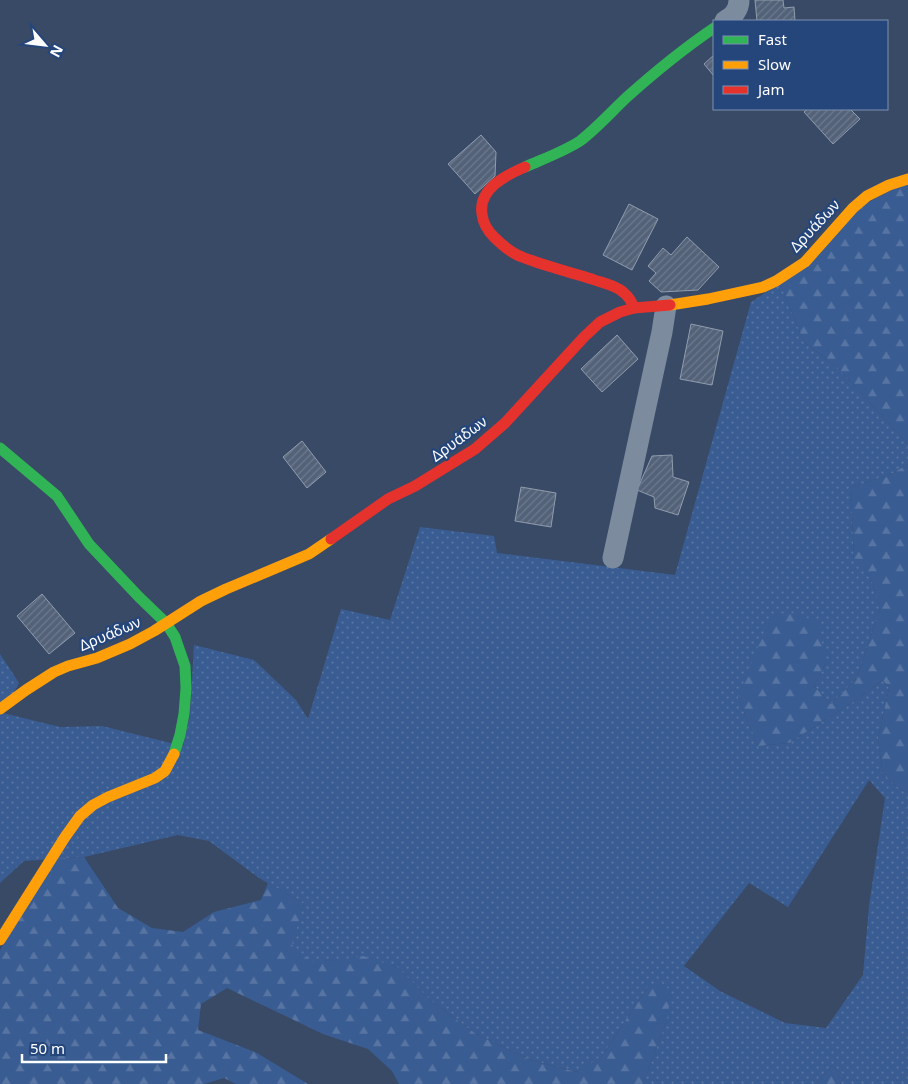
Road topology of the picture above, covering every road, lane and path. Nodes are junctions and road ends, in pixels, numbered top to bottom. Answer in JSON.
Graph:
{"nodes":[{"id":1,"x":739,"y":0,"type":"edge"},
{"id":2,"x":726,"y":20,"type":"edge"},
{"id":3,"x":713,"y":29,"type":"edge"},
{"id":4,"x":908,"y":179,"type":"edge"},
{"id":5,"x":666,"y":306,"type":"junction"},
{"id":6,"x":634,"y":308,"type":"junction"},
{"id":7,"x":0,"y":448,"type":"edge"},
{"id":8,"x":613,"y":558,"type":"dead end"},
{"id":9,"x":166,"y":624,"type":"junction"},
{"id":10,"x":0,"y":709,"type":"edge"},
{"id":11,"x":0,"y":940,"type":"edge"}],
"edges":[{"from":1,"to":2,"type":"street"},
{"from":3,"to":6,"type":"street"},
{"from":4,"to":5,"type":"street","name":"Δρυάδων"},
{"from":5,"to":6,"type":"street","name":"Δρυάδων"},
{"from":5,"to":8,"type":"street"},
{"from":6,"to":9,"type":"street","name":"Δρυάδων"},
{"from":7,"to":9,"type":"street"},
{"from":9,"to":10,"type":"street","name":"Δρυάδων"},
{"from":9,"to":11,"type":"street"}]}
